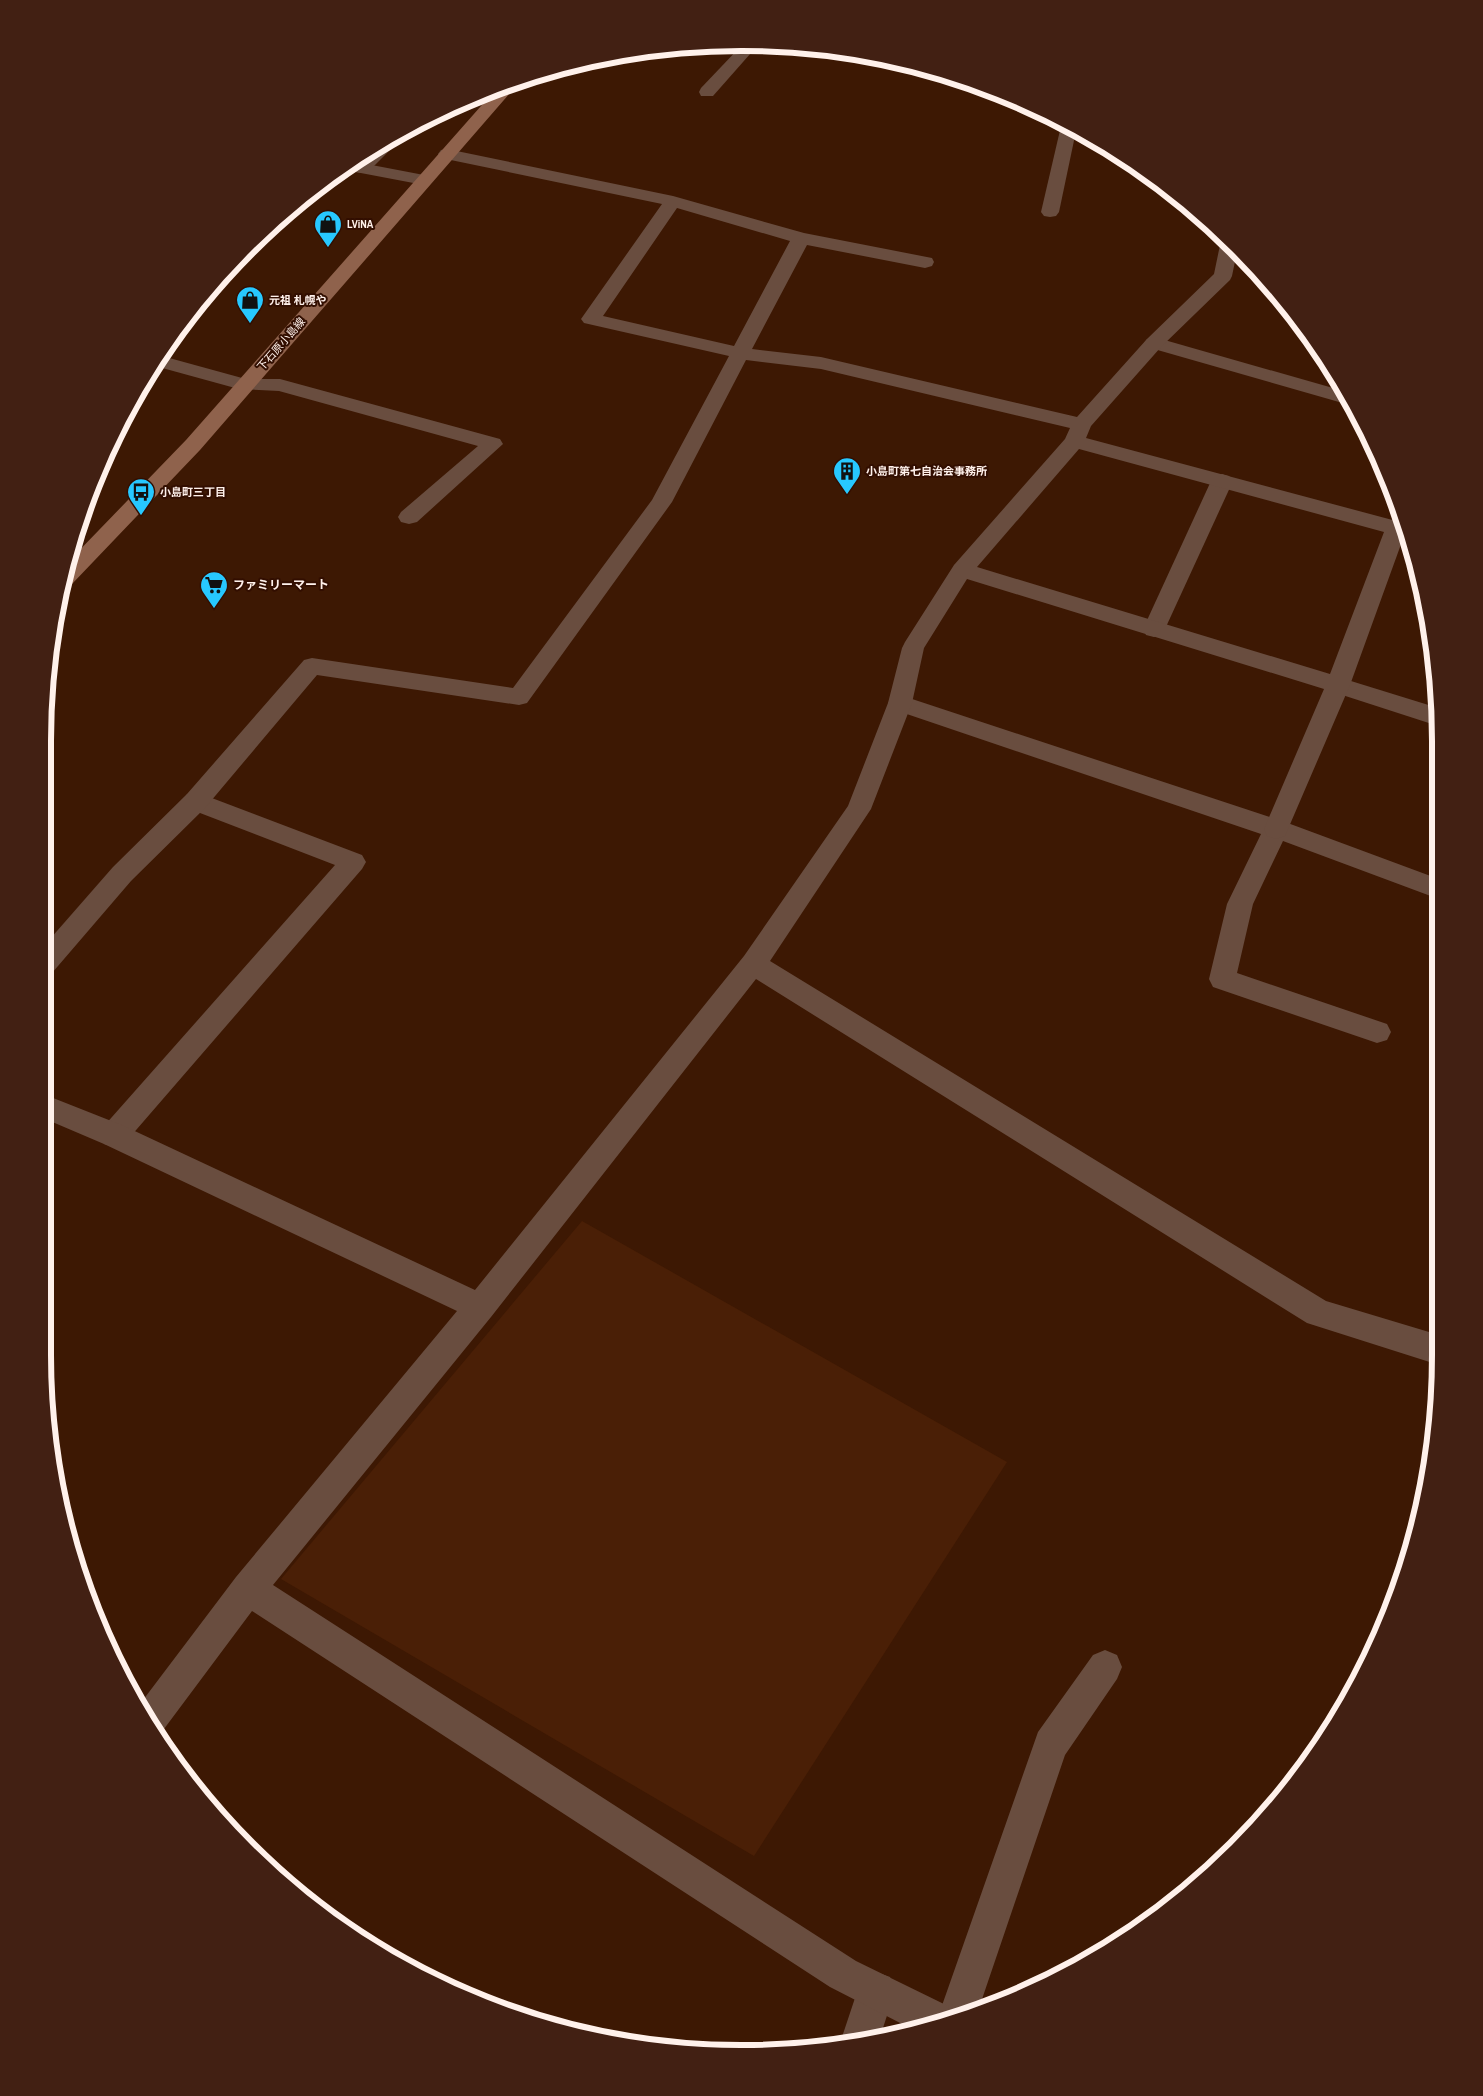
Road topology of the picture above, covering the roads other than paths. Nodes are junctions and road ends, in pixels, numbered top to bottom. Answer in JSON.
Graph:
{"nodes":[{"id":1,"x":744,"y":51,"type":"edge"},
{"id":2,"x":707,"y":92,"type":"dead end"},
{"id":3,"x":499,"y":96,"type":"edge"},
{"id":4,"x":1067,"y":133,"type":"edge"},
{"id":5,"x":447,"y":154,"type":"junction"},
{"id":6,"x":359,"y":168,"type":"edge"},
{"id":7,"x":424,"y":180,"type":"junction"},
{"id":8,"x":673,"y":201,"type":"junction"},
{"id":9,"x":1050,"y":212,"type":"dead end"},
{"id":10,"x":802,"y":238,"type":"junction"},
{"id":11,"x":1228,"y":251,"type":"edge"},
{"id":12,"x":925,"y":262,"type":"dead end"},
{"id":13,"x":1154,"y":343,"type":"junction"},
{"id":14,"x":741,"y":353,"type":"junction"},
{"id":15,"x":165,"y":363,"type":"edge"},
{"id":16,"x":246,"y":385,"type":"junction"},
{"id":17,"x":1339,"y":397,"type":"edge"},
{"id":18,"x":1078,"y":433,"type":"junction"},
{"id":19,"x":1222,"y":481,"type":"junction"},
{"id":20,"x":409,"y":517,"type":"dead end"},
{"id":21,"x":1398,"y":529,"type":"edge"},
{"id":22,"x":1398,"y":531,"type":"edge"},
{"id":23,"x":74,"y":569,"type":"edge"},
{"id":24,"x":962,"y":570,"type":"junction"},
{"id":25,"x":1154,"y":629,"type":"junction"},
{"id":26,"x":1338,"y":685,"type":"junction"},
{"id":27,"x":900,"y":703,"type":"junction"},
{"id":28,"x":1431,"y":715,"type":"edge"},
{"id":29,"x":196,"y":801,"type":"junction"},
{"id":30,"x":1276,"y":829,"type":"junction"},
{"id":31,"x":1432,"y":887,"type":"edge"},
{"id":32,"x":51,"y":955,"type":"edge"},
{"id":33,"x":753,"y":964,"type":"junction"},
{"id":34,"x":1378,"y":1032,"type":"dead end"},
{"id":35,"x":51,"y":1110,"type":"edge"},
{"id":36,"x":114,"y":1135,"type":"junction"},
{"id":37,"x":480,"y":1307,"type":"junction"},
{"id":38,"x":1432,"y":1348,"type":"edge"},
{"id":39,"x":248,"y":1589,"type":"junction"},
{"id":40,"x":1105,"y":1667,"type":"dead end"},
{"id":41,"x":154,"y":1716,"type":"edge"},
{"id":42,"x":876,"y":1991,"type":"junction"},
{"id":43,"x":960,"y":2009,"type":"edge"},
{"id":44,"x":930,"y":2018,"type":"edge"},
{"id":45,"x":862,"y":2034,"type":"edge"}],
"edges":[{"from":1,"to":2,"type":"street"},
{"from":3,"to":5,"type":"main road","name":"下石原小島線"},
{"from":4,"to":9,"type":"street"},
{"from":5,"to":7,"type":"main road","name":"下石原小島線"},
{"from":5,"to":8,"type":"street"},
{"from":6,"to":7,"type":"street"},
{"from":7,"to":16,"type":"main road","name":"下石原小島線"},
{"from":8,"to":10,"type":"street"},
{"from":8,"to":14,"type":"street"},
{"from":10,"to":12,"type":"street"},
{"from":10,"to":14,"type":"street"},
{"from":11,"to":13,"type":"street"},
{"from":13,"to":17,"type":"street"},
{"from":13,"to":18,"type":"street"},
{"from":14,"to":18,"type":"street"},
{"from":14,"to":29,"type":"street"},
{"from":15,"to":16,"type":"street"},
{"from":16,"to":20,"type":"street"},
{"from":16,"to":23,"type":"main road","name":"下石原小島線"},
{"from":18,"to":19,"type":"street"},
{"from":18,"to":24,"type":"street"},
{"from":19,"to":21,"type":"street"},
{"from":19,"to":25,"type":"street"},
{"from":22,"to":26,"type":"street"},
{"from":24,"to":25,"type":"street"},
{"from":24,"to":27,"type":"street"},
{"from":25,"to":26,"type":"street"},
{"from":26,"to":28,"type":"street"},
{"from":26,"to":30,"type":"street"},
{"from":27,"to":30,"type":"street"},
{"from":27,"to":33,"type":"street"},
{"from":29,"to":32,"type":"street"},
{"from":29,"to":36,"type":"street"},
{"from":30,"to":31,"type":"street"},
{"from":30,"to":34,"type":"street"},
{"from":33,"to":37,"type":"street"},
{"from":33,"to":38,"type":"street"},
{"from":35,"to":36,"type":"street"},
{"from":36,"to":37,"type":"street"},
{"from":37,"to":39,"type":"street"},
{"from":39,"to":41,"type":"street"},
{"from":39,"to":42,"type":"street"},
{"from":40,"to":43,"type":"street"},
{"from":42,"to":44,"type":"street"},
{"from":42,"to":45,"type":"street"}]}
